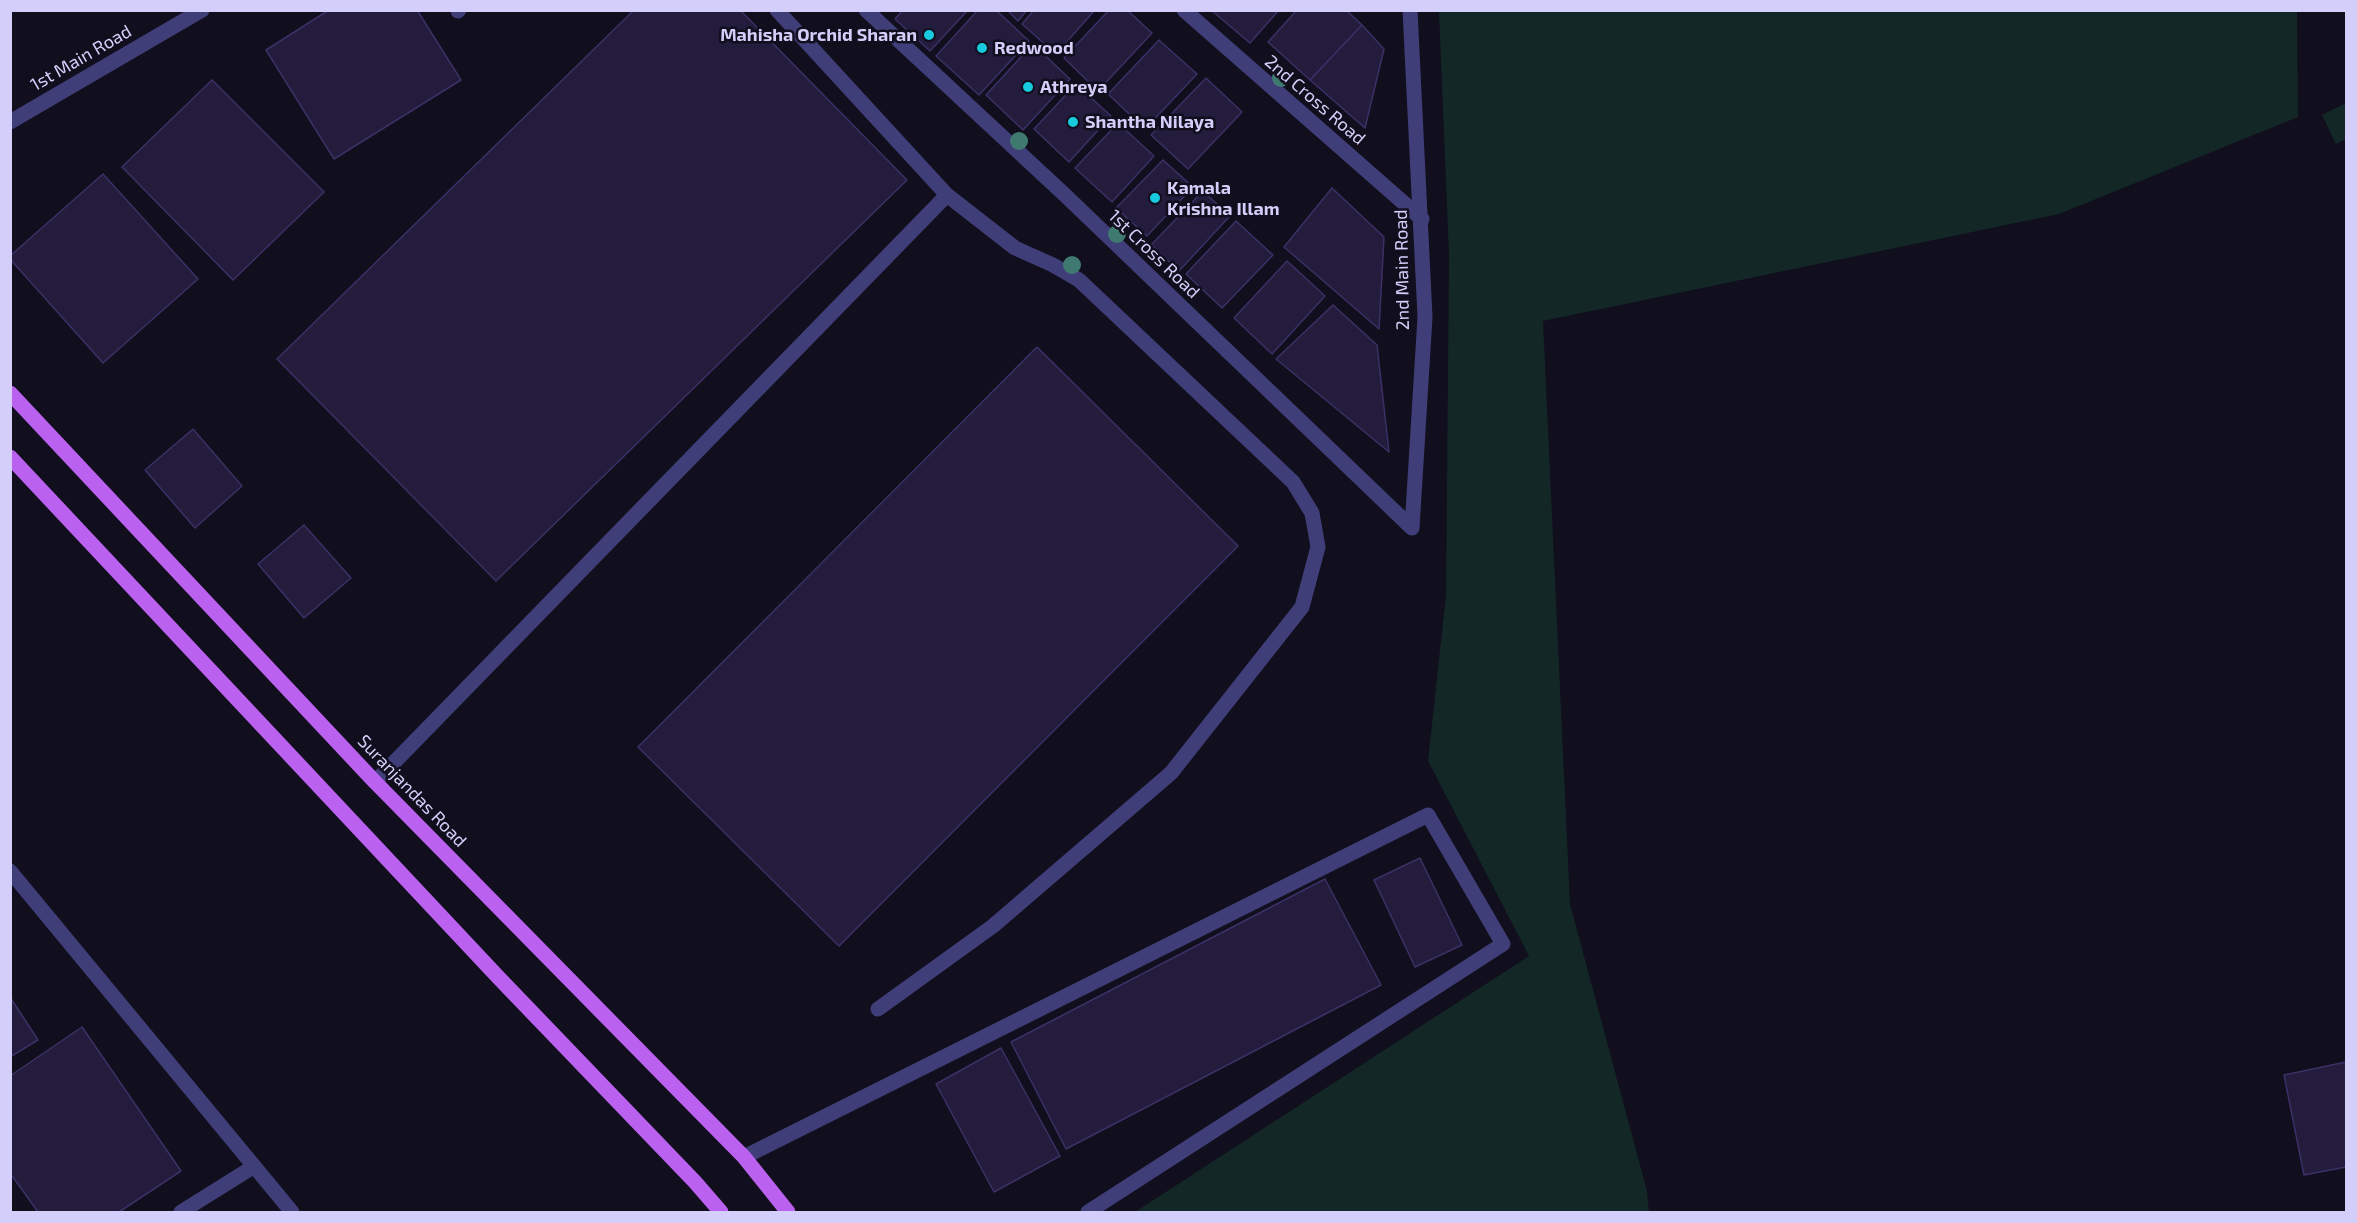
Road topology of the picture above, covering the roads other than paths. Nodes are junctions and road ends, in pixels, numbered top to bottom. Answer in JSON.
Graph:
{"nodes":[{"id":1,"x":202,"y":10,"type":"edge"},
{"id":2,"x":777,"y":10,"type":"edge"},
{"id":3,"x":866,"y":10,"type":"edge"},
{"id":4,"x":1184,"y":10,"type":"edge"},
{"id":5,"x":1410,"y":10,"type":"edge"},
{"id":6,"x":10,"y":122,"type":"edge"},
{"id":7,"x":947,"y":195,"type":"junction"},
{"id":8,"x":1422,"y":219,"type":"junction"},
{"id":9,"x":10,"y":393,"type":"edge"},
{"id":10,"x":10,"y":457,"type":"edge"},
{"id":11,"x":1412,"y":528,"type":"joint"},
{"id":12,"x":375,"y":782,"type":"junction"},
{"id":13,"x":10,"y":871,"type":"edge"},
{"id":14,"x":878,"y":1009,"type":"dead end"},
{"id":15,"x":744,"y":1157,"type":"junction"},
{"id":16,"x":253,"y":1167,"type":"junction"},
{"id":17,"x":181,"y":1212,"type":"edge"},
{"id":18,"x":292,"y":1212,"type":"edge"},
{"id":19,"x":721,"y":1212,"type":"edge"},
{"id":20,"x":788,"y":1212,"type":"edge"},
{"id":21,"x":1088,"y":1212,"type":"edge"}],
"edges":[{"from":1,"to":6,"type":"street","name":"1st Main Road"},
{"from":2,"to":7,"type":"street"},
{"from":3,"to":11,"type":"street","name":"1st Cross Road"},
{"from":4,"to":8,"type":"street","name":"2nd Cross Road"},
{"from":5,"to":8,"type":"street","name":"2nd Main Road"},
{"from":7,"to":12,"type":"street"},
{"from":7,"to":14,"type":"street"},
{"from":8,"to":11,"type":"street","name":"2nd Main Road"},
{"from":9,"to":12,"type":"main road","name":"Suranjandas Road"},
{"from":10,"to":19,"type":"main road"},
{"from":12,"to":15,"type":"main road","name":"Suranjandas Road"},
{"from":13,"to":16,"type":"street"},
{"from":15,"to":20,"type":"main road","name":"Suranjandas Road"},
{"from":15,"to":21,"type":"street"},
{"from":16,"to":17,"type":"street"},
{"from":16,"to":18,"type":"street"}]}
